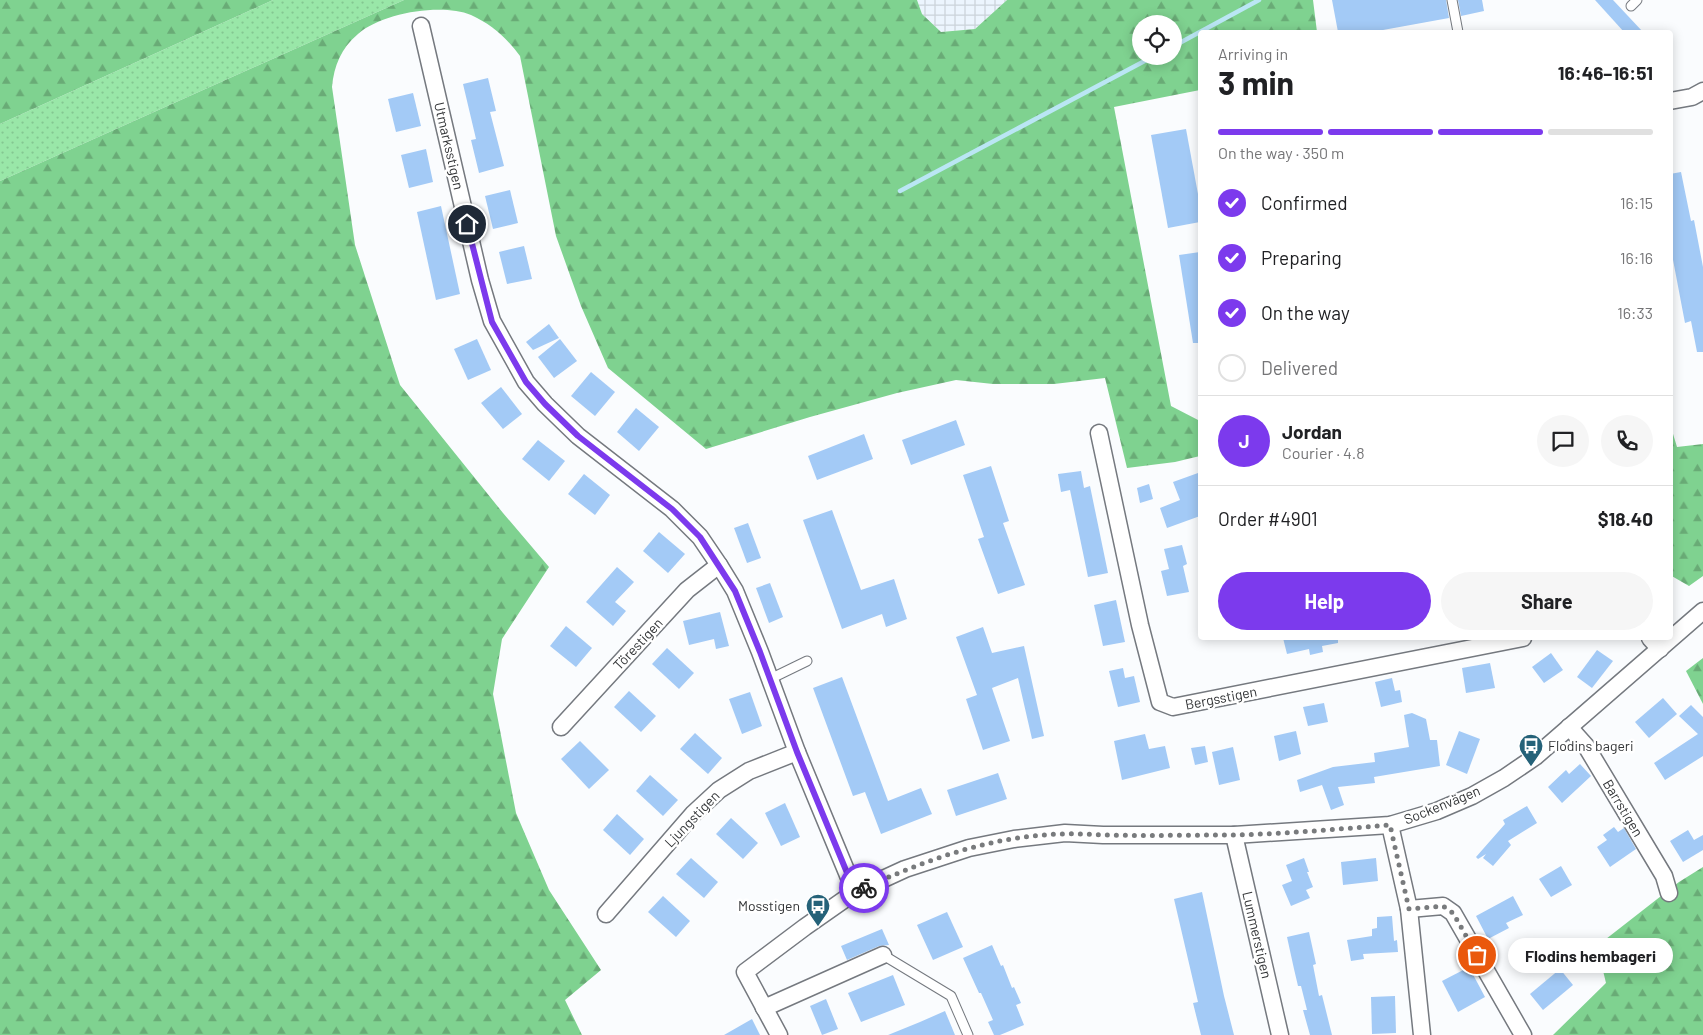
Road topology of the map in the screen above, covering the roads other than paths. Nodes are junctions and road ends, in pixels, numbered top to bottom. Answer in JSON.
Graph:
{"nodes":[{"id":1,"x":1452,"y":0,"type":"edge"},
{"id":2,"x":421,"y":26,"type":"dead end"},
{"id":3,"x":1458,"y":30,"type":"edge"},
{"id":4,"x":1698,"y":94,"type":"edge"},
{"id":5,"x":1673,"y":101,"type":"edge"},
{"id":6,"x":1673,"y":110,"type":"edge"},
{"id":7,"x":1099,"y":433,"type":"dead end"},
{"id":8,"x":719,"y":566,"type":"junction"},
{"id":9,"x":1703,"y":611,"type":"edge"},
{"id":10,"x":1673,"y":631,"type":"edge"},
{"id":11,"x":1513,"y":640,"type":"edge"},
{"id":12,"x":1655,"y":643,"type":"edge"},
{"id":13,"x":807,"y":661,"type":"dead end"},
{"id":14,"x":770,"y":679,"type":"junction"},
{"id":15,"x":561,"y":727,"type":"dead end"},
{"id":16,"x":1569,"y":728,"type":"junction"},
{"id":17,"x":797,"y":752,"type":"junction"},
{"id":18,"x":1390,"y":825,"type":"junction"},
{"id":19,"x":1234,"y":835,"type":"junction"},
{"id":20,"x":855,"y":892,"type":"junction"},
{"id":21,"x":1669,"y":893,"type":"dead end"},
{"id":22,"x":1409,"y":909,"type":"junction"},
{"id":23,"x":606,"y":914,"type":"dead end"},
{"id":24,"x":883,"y":956,"type":"joint"},
{"id":25,"x":764,"y":1008,"type":"junction"},
{"id":26,"x":779,"y":1035,"type":"edge"},
{"id":27,"x":968,"y":1035,"type":"edge"},
{"id":28,"x":1280,"y":1035,"type":"edge"},
{"id":29,"x":1422,"y":1035,"type":"edge"},
{"id":30,"x":1522,"y":1035,"type":"edge"}],
"edges":[{"from":1,"to":3,"type":"lane"},
{"from":2,"to":8,"type":"street","name":"Utmarksstigen"},
{"from":4,"to":5,"type":"street"},
{"from":4,"to":6,"type":"street"},
{"from":7,"to":11,"type":"street","name":"Bergsstigen"},
{"from":8,"to":14,"type":"street","name":"Utmarksstigen"},
{"from":8,"to":15,"type":"street","name":"Törestigen"},
{"from":9,"to":10,"type":"street","name":"Sockenvägen"},
{"from":12,"to":16,"type":"street","name":"Sockenvägen"},
{"from":13,"to":14,"type":"lane"},
{"from":14,"to":17,"type":"street","name":"Utmarksstigen"},
{"from":16,"to":18,"type":"street","name":"Sockenvägen"},
{"from":16,"to":21,"type":"street","name":"Barrstigen"},
{"from":17,"to":20,"type":"street","name":"Utmarksstigen"},
{"from":17,"to":23,"type":"street","name":"Ljungstigen"},
{"from":18,"to":19,"type":"street"},
{"from":18,"to":22,"type":"street","name":"Sockenvägen"},
{"from":19,"to":20,"type":"street"},
{"from":19,"to":28,"type":"street","name":"Lummerstigen"},
{"from":20,"to":25,"type":"street"},
{"from":22,"to":29,"type":"street","name":"Sockenvägen"},
{"from":22,"to":30,"type":"street"},
{"from":24,"to":25,"type":"street"},
{"from":24,"to":27,"type":"lane"},
{"from":25,"to":26,"type":"street"}]}
